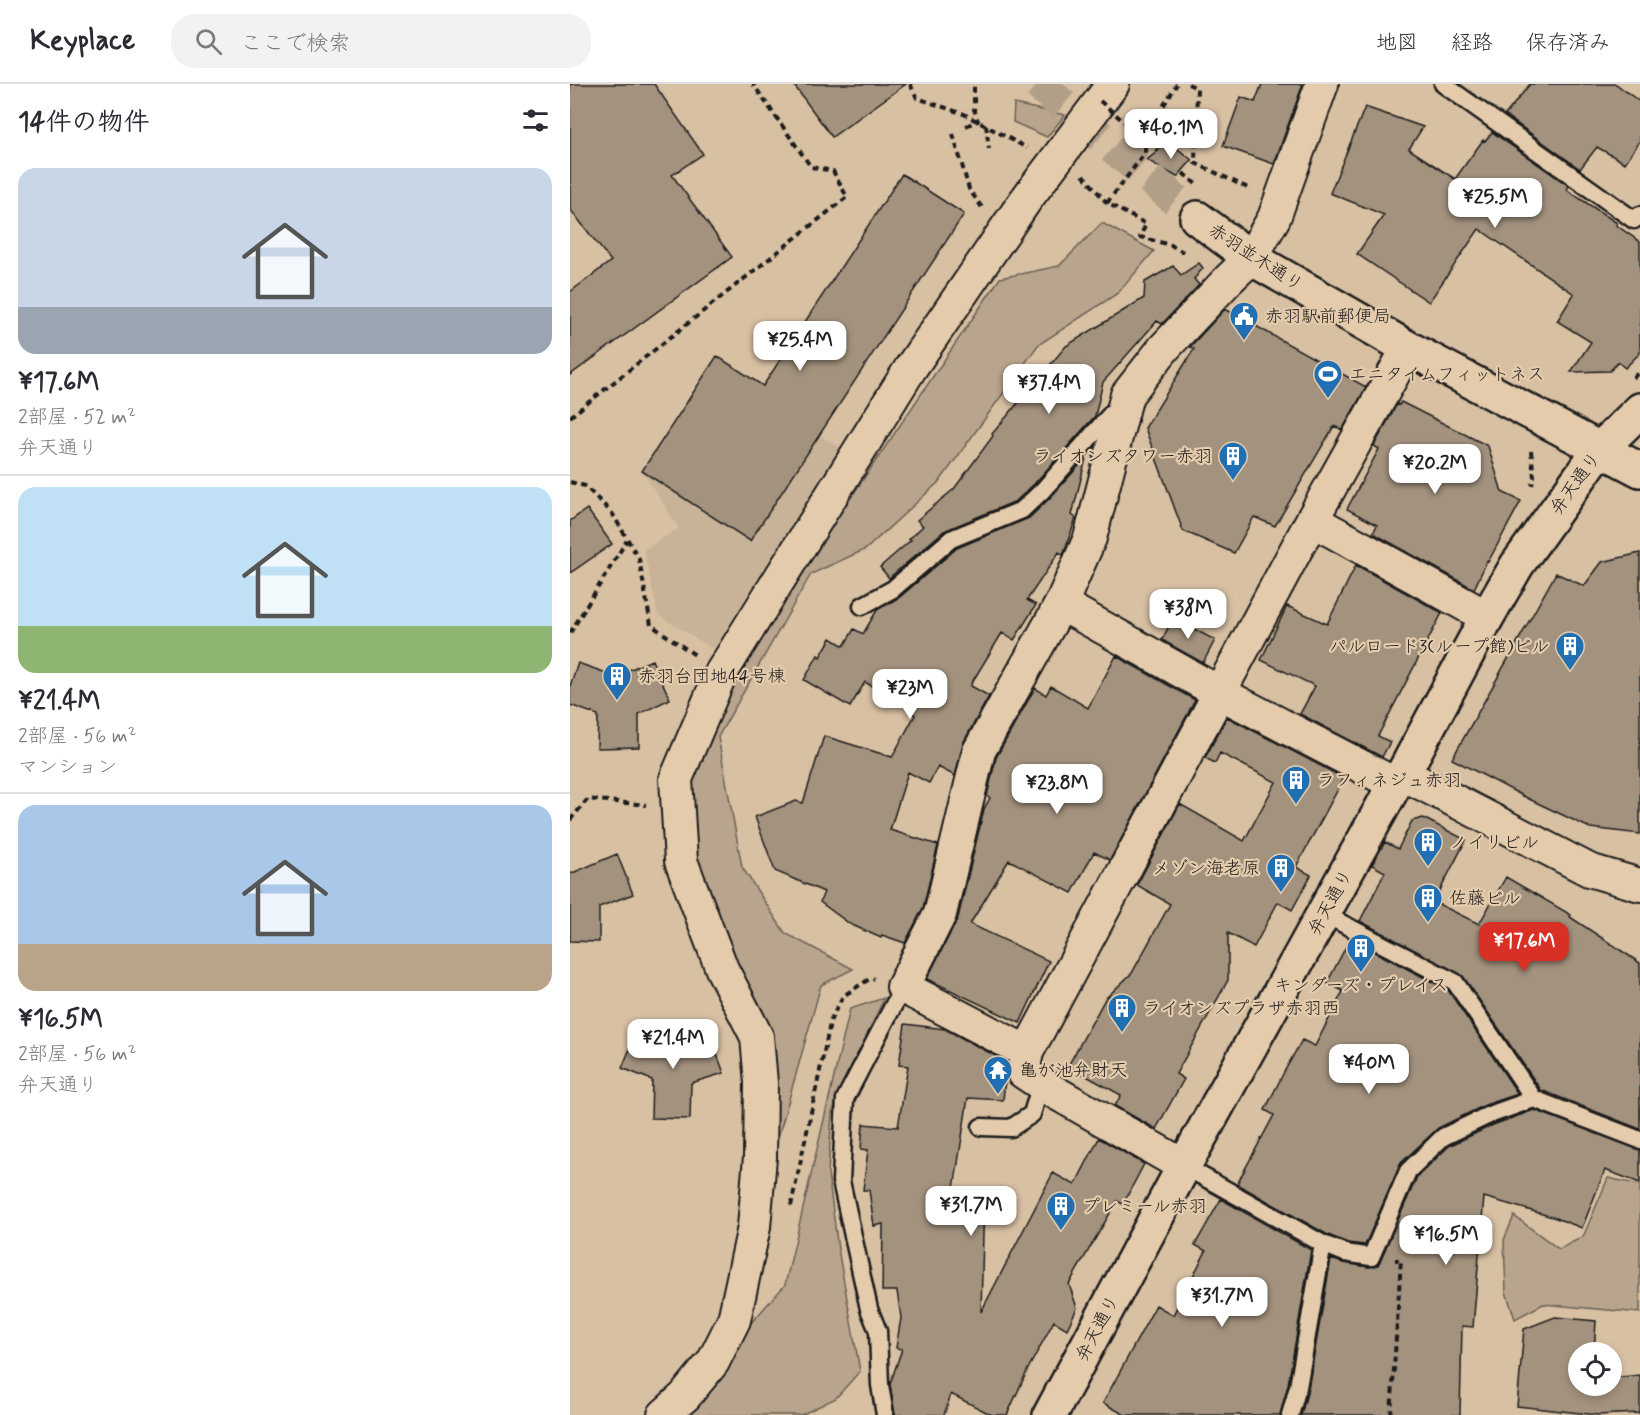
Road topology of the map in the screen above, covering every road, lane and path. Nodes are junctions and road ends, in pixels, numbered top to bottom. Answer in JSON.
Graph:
{"nodes":[{"id":1,"x":753,"y":84,"type":"edge"},
{"id":2,"x":910,"y":84,"type":"edge"},
{"id":3,"x":1178,"y":84,"type":"edge"},
{"id":4,"x":1188,"y":84,"type":"edge"},
{"id":5,"x":1322,"y":84,"type":"edge"},
{"id":6,"x":1443,"y":84,"type":"edge"},
{"id":7,"x":975,"y":86,"type":"dead end"},
{"id":8,"x":1107,"y":92,"type":"edge"},
{"id":9,"x":978,"y":121,"type":"junction"},
{"id":10,"x":986,"y":124,"type":"junction"},
{"id":11,"x":966,"y":126,"type":"dead end"},
{"id":12,"x":953,"y":134,"type":"dead end"},
{"id":13,"x":990,"y":149,"type":"dead end"},
{"id":14,"x":1032,"y":150,"type":"dead end"},
{"id":15,"x":1158,"y":151,"type":"dead end"},
{"id":16,"x":1083,"y":175,"type":"dead end"},
{"id":17,"x":969,"y":189,"type":"dead end"},
{"id":18,"x":1259,"y":194,"type":"dead end"},
{"id":19,"x":1107,"y":203,"type":"junction"},
{"id":20,"x":1640,"y":215,"type":"edge"},
{"id":21,"x":1197,"y":218,"type":"tunnel mouth"},
{"id":22,"x":1171,"y":245,"type":"dead end"},
{"id":23,"x":1251,"y":258,"type":"junction"},
{"id":24,"x":1408,"y":348,"type":"junction"},
{"id":25,"x":1127,"y":395,"type":"junction"},
{"id":26,"x":1640,"y":410,"type":"edge"},
{"id":27,"x":570,"y":417,"type":"edge"},
{"id":28,"x":1528,"y":445,"type":"dead end"},
{"id":29,"x":1600,"y":448,"type":"junction"},
{"id":30,"x":1640,"y":470,"type":"edge"},
{"id":31,"x":570,"y":482,"type":"edge"},
{"id":32,"x":1532,"y":487,"type":"dead end"},
{"id":33,"x":1312,"y":520,"type":"junction"},
{"id":34,"x":627,"y":540,"type":"junction"},
{"id":35,"x":1060,"y":604,"type":"junction"},
{"id":36,"x":862,"y":606,"type":"dead end"},
{"id":37,"x":1487,"y":617,"type":"junction"},
{"id":38,"x":570,"y":633,"type":"edge"},
{"id":39,"x":721,"y":673,"type":"junction"},
{"id":40,"x":1220,"y":693,"type":"junction"},
{"id":41,"x":1399,"y":779,"type":"junction"},
{"id":42,"x":656,"y":806,"type":"dead end"},
{"id":43,"x":570,"y":820,"type":"edge"},
{"id":44,"x":1637,"y":889,"type":"edge"},
{"id":45,"x":1324,"y":914,"type":"junction"},
{"id":46,"x":903,"y":987,"type":"junction"},
{"id":47,"x":1028,"y":1052,"type":"junction"},
{"id":48,"x":1044,"y":1086,"type":"junction"},
{"id":49,"x":1534,"y":1099,"type":"junction"},
{"id":50,"x":981,"y":1127,"type":"dead end"},
{"id":51,"x":1640,"y":1140,"type":"edge"},
{"id":52,"x":1184,"y":1166,"type":"junction"},
{"id":53,"x":790,"y":1209,"type":"dead end"},
{"id":54,"x":1323,"y":1244,"type":"junction"},
{"id":55,"x":1401,"y":1260,"type":"dead end"},
{"id":56,"x":1056,"y":1412,"type":"edge"},
{"id":57,"x":664,"y":1415,"type":"edge"},
{"id":58,"x":885,"y":1415,"type":"edge"},
{"id":59,"x":1290,"y":1415,"type":"edge"},
{"id":60,"x":1390,"y":1415,"type":"edge"}],
"edges":[{"from":1,"to":27,"type":"path"},
{"from":2,"to":9,"type":"path"},
{"from":3,"to":19,"type":"path"},
{"from":4,"to":18,"type":"path"},
{"from":5,"to":23,"type":"street"},
{"from":6,"to":20,"type":"lane"},
{"from":7,"to":9,"type":"path"},
{"from":8,"to":15,"type":"path","bridge":true},
{"from":8,"to":39,"type":"street"},
{"from":9,"to":10,"type":"path"},
{"from":9,"to":11,"type":"path"},
{"from":10,"to":13,"type":"path"},
{"from":10,"to":14,"type":"path"},
{"from":12,"to":17,"type":"path"},
{"from":16,"to":19,"type":"path"},
{"from":19,"to":22,"type":"path"},
{"from":21,"to":23,"type":"street","name":"赤羽並木通り"},
{"from":23,"to":24,"type":"street","name":"赤羽並木通り"},
{"from":23,"to":25,"type":"street"},
{"from":24,"to":29,"type":"street","name":"赤羽並木通り"},
{"from":24,"to":33,"type":"street"},
{"from":25,"to":35,"type":"street"},
{"from":25,"to":36,"type":"lane"},
{"from":26,"to":29,"type":"street","name":"弁天通り"},
{"from":28,"to":32,"type":"path"},
{"from":29,"to":30,"type":"street","name":"赤羽並木通り"},
{"from":29,"to":37,"type":"street","name":"弁天通り"},
{"from":31,"to":34,"type":"path"},
{"from":33,"to":37,"type":"street"},
{"from":33,"to":40,"type":"street"},
{"from":34,"to":38,"type":"path"},
{"from":34,"to":39,"type":"path"},
{"from":35,"to":40,"type":"street"},
{"from":35,"to":46,"type":"street"},
{"from":37,"to":41,"type":"street","name":"弁天通り"},
{"from":39,"to":57,"type":"street"},
{"from":40,"to":41,"type":"street"},
{"from":40,"to":47,"type":"street"},
{"from":41,"to":44,"type":"street"},
{"from":41,"to":45,"type":"street","name":"弁天通り"},
{"from":42,"to":43,"type":"path"},
{"from":45,"to":49,"type":"lane"},
{"from":45,"to":52,"type":"street","name":"弁天通り"},
{"from":46,"to":47,"type":"street"},
{"from":46,"to":53,"type":"path"},
{"from":46,"to":58,"type":"lane"},
{"from":47,"to":48,"type":"street"},
{"from":48,"to":50,"type":"lane"},
{"from":48,"to":52,"type":"street"},
{"from":49,"to":51,"type":"lane"},
{"from":49,"to":54,"type":"lane"},
{"from":52,"to":54,"type":"lane"},
{"from":52,"to":56,"type":"street","name":"弁天通り"},
{"from":54,"to":59,"type":"lane"},
{"from":55,"to":60,"type":"path"}]}
